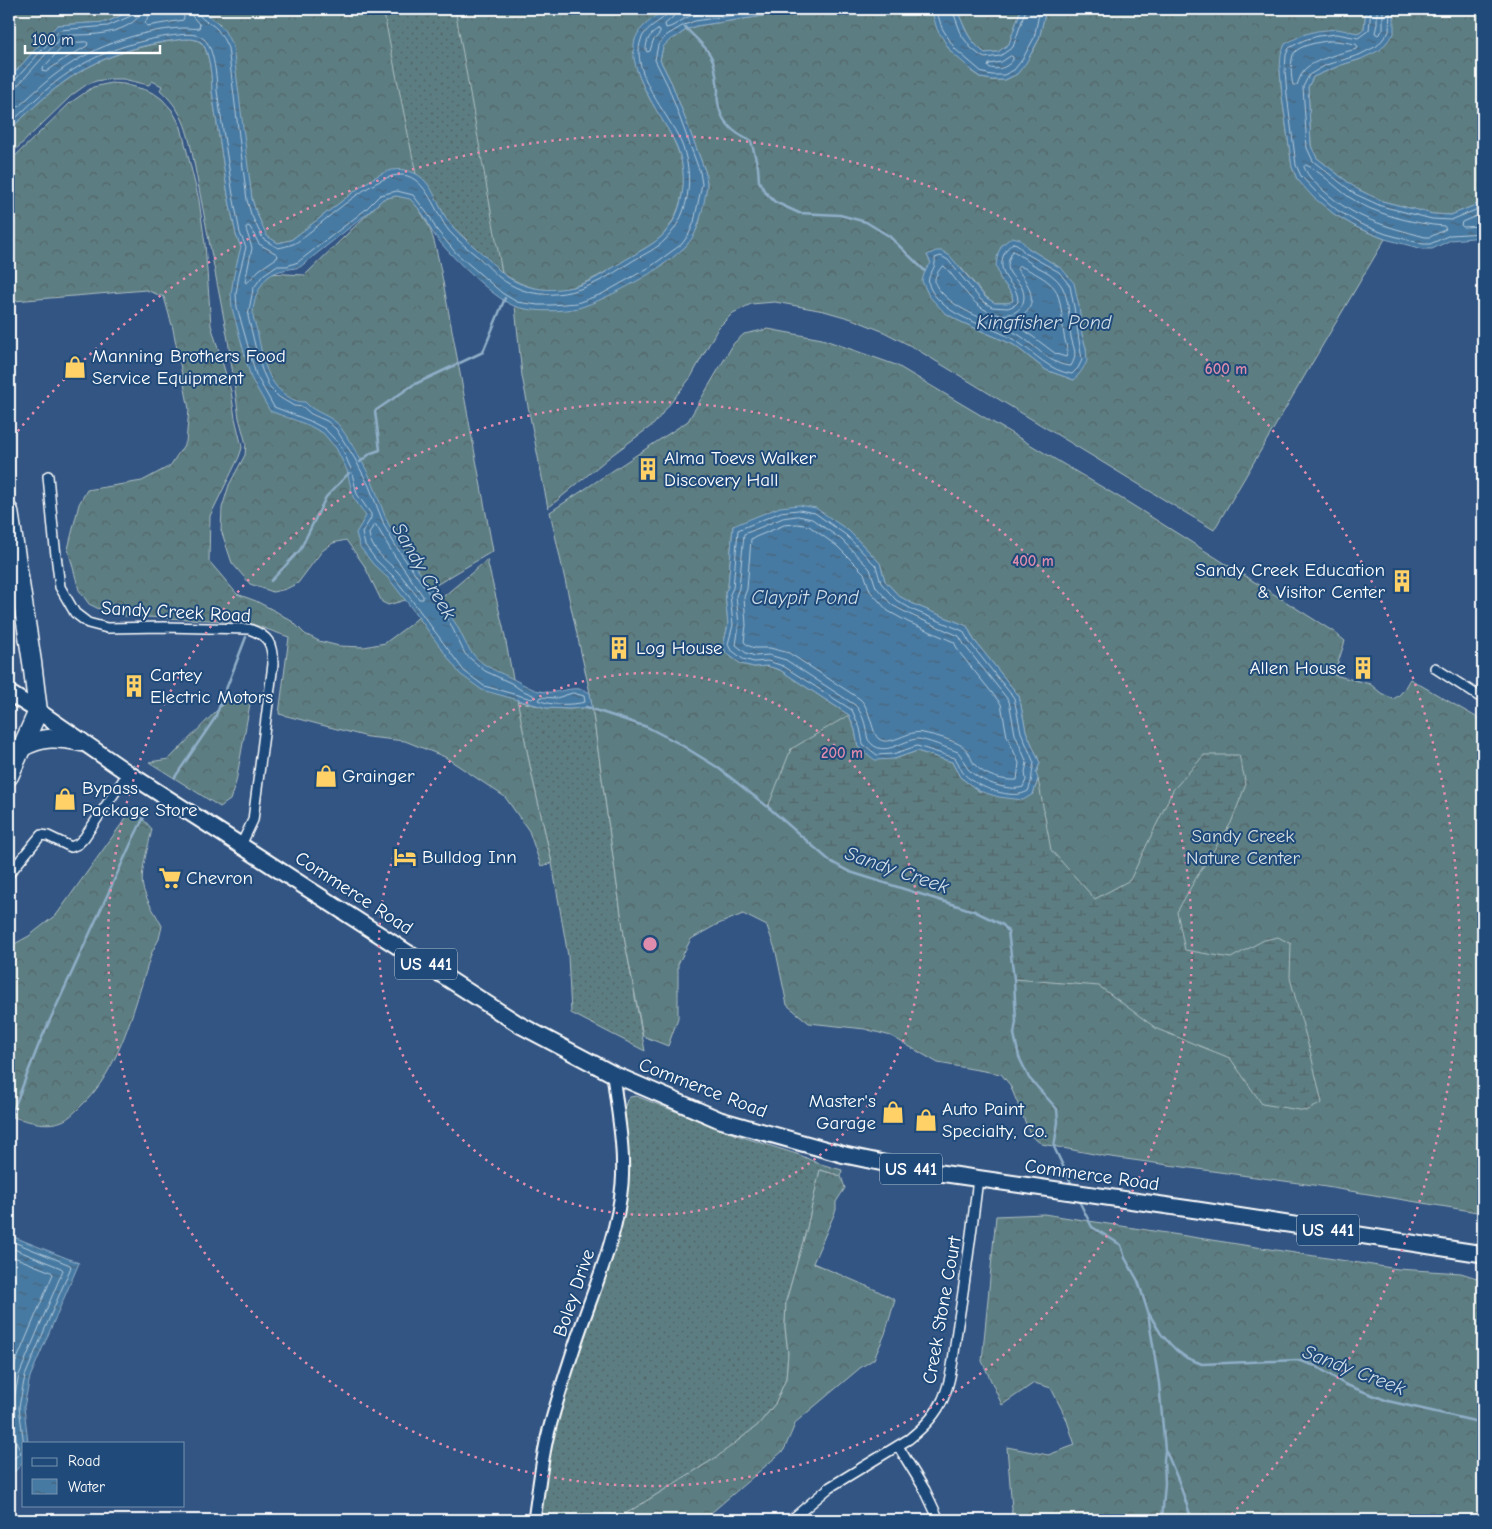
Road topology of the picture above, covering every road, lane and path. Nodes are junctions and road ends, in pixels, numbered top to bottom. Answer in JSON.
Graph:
{"nodes":[{"id":1,"x":48,"y":476,"type":"dead end"},
{"id":2,"x":9,"y":512,"type":"edge"},
{"id":3,"x":1435,"y":668,"type":"dead end"},
{"id":4,"x":9,"y":694,"type":"edge"},
{"id":5,"x":1483,"y":698,"type":"edge"},
{"id":6,"x":38,"y":711,"type":"junction"},
{"id":7,"x":81,"y":742,"type":"junction"},
{"id":8,"x":21,"y":748,"type":"junction"},
{"id":9,"x":128,"y":773,"type":"junction"},
{"id":10,"x":9,"y":776,"type":"edge"},
{"id":11,"x":241,"y":845,"type":"junction"},
{"id":12,"x":9,"y":874,"type":"edge"},
{"id":13,"x":613,"y":1074,"type":"junction"},
{"id":14,"x":978,"y":1179,"type":"junction"},
{"id":15,"x":1483,"y":1254,"type":"edge"},
{"id":16,"x":898,"y":1446,"type":"junction"},
{"id":17,"x":534,"y":1520,"type":"edge"},
{"id":18,"x":791,"y":1520,"type":"edge"},
{"id":19,"x":939,"y":1520,"type":"edge"}],
"edges":[{"from":1,"to":11,"type":"street","name":"Sandy Creek Road"},
{"from":2,"to":6,"type":"highway"},
{"from":3,"to":5,"type":"street"},
{"from":4,"to":6,"type":"highway","name":"Commerce Road","number":"US 441"},
{"from":6,"to":7,"type":"highway","name":"Commerce Road","number":"US 441"},
{"from":6,"to":8,"type":"highway"},
{"from":7,"to":8,"type":"highway"},
{"from":7,"to":9,"type":"highway","name":"Commerce Road","number":"US 441"},
{"from":8,"to":10,"type":"highway"},
{"from":9,"to":11,"type":"highway","name":"Commerce Road","number":"US 441"},
{"from":9,"to":12,"type":"street"},
{"from":11,"to":13,"type":"highway","name":"Commerce Road","number":"US 441"},
{"from":13,"to":14,"type":"highway","name":"Commerce Road","number":"US 441"},
{"from":13,"to":17,"type":"street","name":"Boley Drive"},
{"from":14,"to":15,"type":"highway","name":"Commerce Road","number":"US 441"},
{"from":14,"to":16,"type":"street","name":"Creek Stone Court"},
{"from":16,"to":18,"type":"street","name":"Creek Stone Court"},
{"from":16,"to":19,"type":"street"}]}
